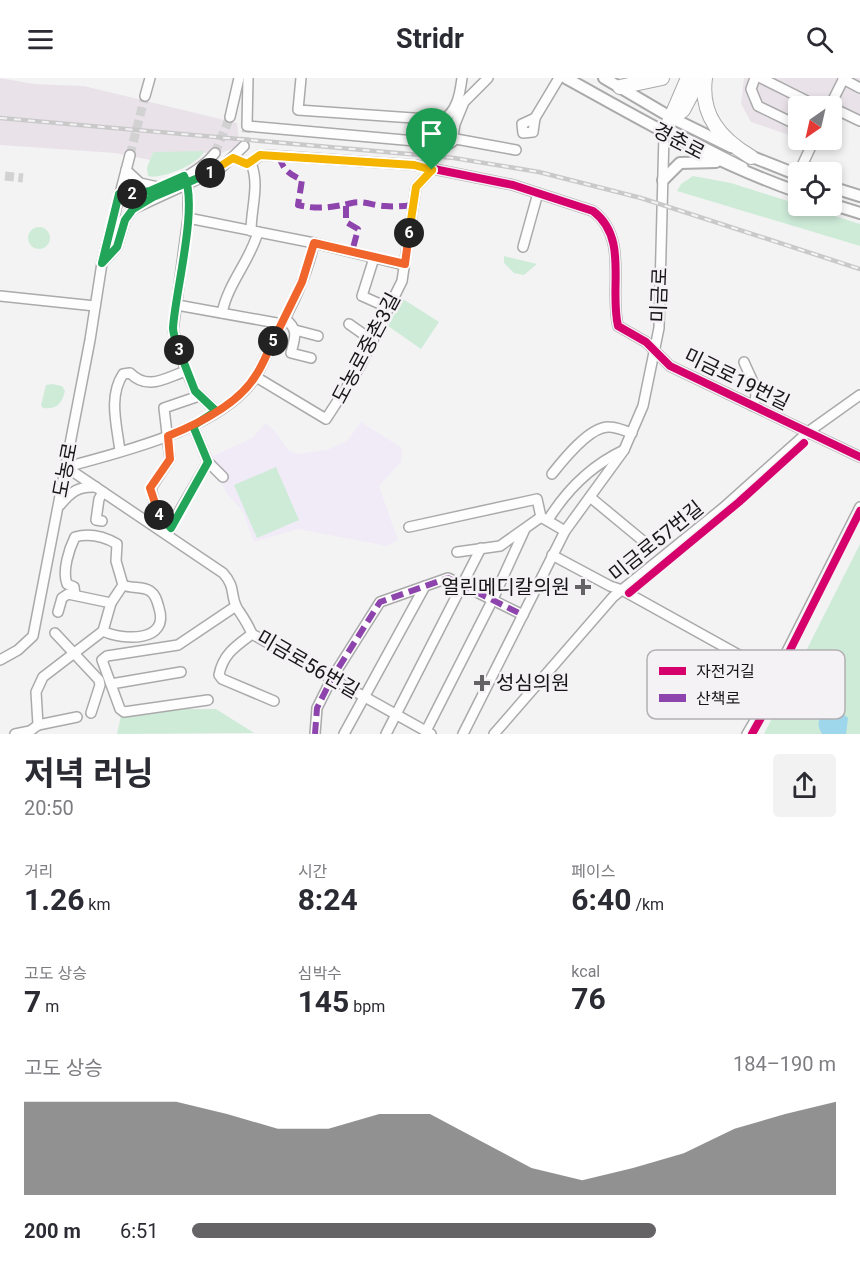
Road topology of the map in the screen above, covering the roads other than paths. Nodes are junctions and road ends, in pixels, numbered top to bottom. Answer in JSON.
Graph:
{"nodes":[{"id":1,"x":150,"y":78,"type":"edge"},
{"id":2,"x":239,"y":78,"type":"edge"},
{"id":3,"x":248,"y":78,"type":"edge"},
{"id":4,"x":301,"y":78,"type":"edge"},
{"id":5,"x":462,"y":78,"type":"edge"},
{"id":6,"x":488,"y":78,"type":"edge"},
{"id":7,"x":559,"y":78,"type":"edge"},
{"id":8,"x":566,"y":78,"type":"edge"},
{"id":9,"x":604,"y":78,"type":"edge"},
{"id":10,"x":662,"y":78,"type":"edge"},
{"id":11,"x":687,"y":78,"type":"edge"},
{"id":12,"x":703,"y":78,"type":"edge"},
{"id":13,"x":755,"y":78,"type":"edge"},
{"id":14,"x":760,"y":78,"type":"edge"},
{"id":15,"x":844,"y":79,"type":"edge"},
{"id":16,"x":620,"y":87,"type":"junction"},
{"id":17,"x":860,"y":88,"type":"edge"},
{"id":18,"x":145,"y":96,"type":"tunnel mouth"},
{"id":19,"x":795,"y":96,"type":"edge"},
{"id":20,"x":836,"y":96,"type":"edge"},
{"id":21,"x":842,"y":113,"type":"edge"},
{"id":22,"x":230,"y":117,"type":"tunnel mouth"},
{"id":23,"x":535,"y":118,"type":"dead end"},
{"id":24,"x":788,"y":121,"type":"edge"},
{"id":25,"x":860,"y":121,"type":"edge"},
{"id":26,"x":668,"y":127,"type":"junction"},
{"id":27,"x":452,"y":142,"type":"junction"},
{"id":28,"x":244,"y":147,"type":"tunnel mouth"},
{"id":29,"x":516,"y":150,"type":"dead end"},
{"id":30,"x":215,"y":153,"type":"tunnel mouth"},
{"id":31,"x":130,"y":156,"type":"tunnel mouth"},
{"id":32,"x":751,"y":157,"type":"junction"},
{"id":33,"x":233,"y":158,"type":"junction"},
{"id":34,"x":719,"y":162,"type":"junction"},
{"id":35,"x":251,"y":163,"type":"junction"},
{"id":36,"x":126,"y":170,"type":"junction"},
{"id":37,"x":432,"y":170,"type":"junction"},
{"id":38,"x":788,"y":170,"type":"edge"},
{"id":39,"x":760,"y":178,"type":"junction"},
{"id":40,"x":186,"y":180,"type":"junction"},
{"id":41,"x":663,"y":180,"type":"junction"},
{"id":42,"x":160,"y":187,"type":"junction"},
{"id":43,"x":788,"y":188,"type":"edge"},
{"id":44,"x":842,"y":190,"type":"edge"},
{"id":45,"x":538,"y":193,"type":"junction"},
{"id":46,"x":119,"y":194,"type":"junction"},
{"id":47,"x":860,"y":196,"type":"edge"},
{"id":48,"x":842,"y":207,"type":"edge"},
{"id":49,"x":860,"y":213,"type":"edge"},
{"id":50,"x":188,"y":218,"type":"junction"},
{"id":51,"x":255,"y":231,"type":"junction"},
{"id":52,"x":314,"y":243,"type":"junction"},
{"id":53,"x":523,"y":247,"type":"dead end"},
{"id":54,"x":374,"y":258,"type":"junction"},
{"id":55,"x":102,"y":263,"type":"junction"},
{"id":56,"x":405,"y":264,"type":"junction"},
{"id":57,"x":0,"y":296,"type":"edge"},
{"id":58,"x":177,"y":305,"type":"junction"},
{"id":59,"x":95,"y":306,"type":"junction"},
{"id":60,"x":389,"y":308,"type":"junction"},
{"id":61,"x":222,"y":313,"type":"junction"},
{"id":62,"x":284,"y":322,"type":"junction"},
{"id":63,"x":349,"y":324,"type":"dead end"},
{"id":64,"x":295,"y":330,"type":"junction"},
{"id":65,"x":318,"y":336,"type":"dead end"},
{"id":66,"x":373,"y":341,"type":"junction"},
{"id":67,"x":656,"y":350,"type":"junction"},
{"id":68,"x":311,"y":358,"type":"dead end"},
{"id":69,"x":744,"y":362,"type":"dead end"},
{"id":70,"x":186,"y":371,"type":"junction"},
{"id":71,"x":255,"y":377,"type":"junction"},
{"id":72,"x":860,"y":395,"type":"edge"},
{"id":73,"x":199,"y":396,"type":"junction"},
{"id":74,"x":753,"y":406,"type":"junction"},
{"id":75,"x":216,"y":411,"type":"junction"},
{"id":76,"x":193,"y":426,"type":"junction"},
{"id":77,"x":808,"y":432,"type":"junction"},
{"id":78,"x":632,"y":433,"type":"junction"},
{"id":79,"x":168,"y":436,"type":"junction"},
{"id":80,"x":624,"y":450,"type":"junction"},
{"id":81,"x":120,"y":452,"type":"junction"},
{"id":82,"x":860,"y":457,"type":"edge"},
{"id":83,"x":208,"y":462,"type":"junction"},
{"id":84,"x":66,"y":467,"type":"junction"},
{"id":85,"x":552,"y":474,"type":"dead end"},
{"id":86,"x":223,"y":477,"type":"dead end"},
{"id":87,"x":100,"y":489,"type":"junction"},
{"id":88,"x":590,"y":496,"type":"junction"},
{"id":89,"x":58,"y":507,"type":"junction"},
{"id":90,"x":860,"y":507,"type":"edge"},
{"id":91,"x":544,"y":519,"type":"junction"},
{"id":92,"x":102,"y":521,"type":"dead end"},
{"id":93,"x":409,"y":527,"type":"dead end"},
{"id":94,"x":525,"y":529,"type":"junction"},
{"id":95,"x":169,"y":530,"type":"junction"},
{"id":96,"x":565,"y":531,"type":"junction"},
{"id":97,"x":648,"y":545,"type":"dead end"},
{"id":98,"x":481,"y":548,"type":"junction"},
{"id":99,"x":457,"y":552,"type":"dead end"},
{"id":100,"x":552,"y":555,"type":"junction"},
{"id":101,"x":123,"y":585,"type":"junction"},
{"id":102,"x":464,"y":585,"type":"junction"},
{"id":103,"x":425,"y":586,"type":"junction"},
{"id":104,"x":622,"y":590,"type":"junction"},
{"id":105,"x":75,"y":595,"type":"junction"},
{"id":106,"x":493,"y":599,"type":"junction"},
{"id":107,"x":111,"y":603,"type":"junction"},
{"id":108,"x":236,"y":606,"type":"junction"},
{"id":109,"x":58,"y":612,"type":"dead end"},
{"id":110,"x":523,"y":615,"type":"junction"},
{"id":111,"x":103,"y":631,"type":"junction"},
{"id":112,"x":56,"y":633,"type":"dead end"},
{"id":113,"x":252,"y":634,"type":"junction"},
{"id":114,"x":730,"y":650,"type":"edge"},
{"id":115,"x":788,"y":650,"type":"edge"},
{"id":116,"x":74,"y":652,"type":"junction"},
{"id":117,"x":0,"y":660,"type":"edge"},
{"id":118,"x":181,"y":672,"type":"dead end"},
{"id":119,"x":332,"y":678,"type":"junction"},
{"id":120,"x":111,"y":684,"type":"junction"},
{"id":121,"x":364,"y":697,"type":"junction"},
{"id":122,"x":208,"y":700,"type":"dead end"},
{"id":123,"x":274,"y":701,"type":"dead end"},
{"id":124,"x":91,"y":713,"type":"dead end"},
{"id":125,"x":395,"y":714,"type":"junction"},
{"id":126,"x":77,"y":717,"type":"dead end"},
{"id":127,"x":756,"y":719,"type":"edge"},
{"id":128,"x":38,"y":725,"type":"junction"},
{"id":129,"x":428,"y":733,"type":"edge"},
{"id":130,"x":15,"y":734,"type":"edge"},
{"id":131,"x":315,"y":734,"type":"edge"},
{"id":132,"x":344,"y":734,"type":"edge"},
{"id":133,"x":386,"y":734,"type":"edge"},
{"id":134,"x":463,"y":734,"type":"edge"},
{"id":135,"x":494,"y":734,"type":"edge"},
{"id":136,"x":747,"y":734,"type":"edge"}],
"edges":[{"from":1,"to":18,"type":"street"},
{"from":2,"to":22,"type":"street"},
{"from":3,"to":27,"type":"street"},
{"from":4,"to":5,"type":"street"},
{"from":6,"to":27,"type":"street"},
{"from":7,"to":23,"type":"street"},
{"from":8,"to":26,"type":"main road","name":"경춘로"},
{"from":9,"to":16,"type":"main road","name":"경춘로"},
{"from":10,"to":16,"type":"highway"},
{"from":11,"to":26,"type":"highway"},
{"from":12,"to":26,"type":"highway"},
{"from":12,"to":32,"type":"highway"},
{"from":13,"to":24,"type":"street"},
{"from":14,"to":19,"type":"street"},
{"from":15,"to":17,"type":"street"},
{"from":15,"to":20,"type":"street"},
{"from":16,"to":26,"type":"main road","name":"경춘로"},
{"from":21,"to":25,"type":"street"},
{"from":26,"to":32,"type":"main road","name":"경춘로"},
{"from":26,"to":34,"type":"main road","name":"경춘로"},
{"from":26,"to":39,"type":"street"},
{"from":26,"to":41,"type":"street","name":"미금로"},
{"from":27,"to":29,"type":"street"},
{"from":28,"to":33,"type":"street","name":"도농로"},
{"from":30,"to":40,"type":"street","name":"도농로"},
{"from":31,"to":36,"type":"street","name":"도농로"},
{"from":32,"to":38,"type":"main road","name":"경춘로"},
{"from":33,"to":35,"type":"street"},
{"from":33,"to":40,"type":"street","name":"도농로"},
{"from":34,"to":39,"type":"main road","name":"경춘로"},
{"from":34,"to":41,"type":"main road"},
{"from":35,"to":37,"type":"street"},
{"from":35,"to":51,"type":"street"},
{"from":36,"to":42,"type":"street"},
{"from":36,"to":46,"type":"street","name":"도농로"},
{"from":37,"to":45,"type":"street"},
{"from":37,"to":56,"type":"street","name":"도농로중촌3길"},
{"from":39,"to":43,"type":"main road","name":"경춘로"},
{"from":40,"to":42,"type":"street","name":"도농로"},
{"from":40,"to":50,"type":"street"},
{"from":40,"to":55,"type":"street","name":"도농로"},
{"from":41,"to":67,"type":"street","name":"미금로"},
{"from":42,"to":46,"type":"street","name":"도농로"},
{"from":44,"to":47,"type":"main road"},
{"from":45,"to":53,"type":"street"},
{"from":45,"to":67,"type":"street","name":"미금로19번길"},
{"from":46,"to":55,"type":"street","name":"도농로"},
{"from":48,"to":49,"type":"main road"},
{"from":50,"to":51,"type":"street"},
{"from":50,"to":58,"type":"street"},
{"from":51,"to":52,"type":"street"},
{"from":51,"to":61,"type":"street"},
{"from":52,"to":54,"type":"street"},
{"from":52,"to":62,"type":"street"},
{"from":54,"to":56,"type":"street"},
{"from":54,"to":60,"type":"street"},
{"from":55,"to":59,"type":"street","name":"도농로"},
{"from":56,"to":60,"type":"street","name":"도농로중촌3길"},
{"from":57,"to":59,"type":"street"},
{"from":58,"to":61,"type":"street"},
{"from":58,"to":70,"type":"street"},
{"from":59,"to":84,"type":"street","name":"도농로"},
{"from":60,"to":66,"type":"street","name":"도농로중촌3길"},
{"from":61,"to":62,"type":"street"},
{"from":62,"to":64,"type":"street"},
{"from":62,"to":71,"type":"street"},
{"from":63,"to":66,"type":"street"},
{"from":64,"to":65,"type":"street"},
{"from":64,"to":68,"type":"street"},
{"from":66,"to":71,"type":"street","name":"도농로중촌3길"},
{"from":67,"to":74,"type":"street","name":"미금로19번길"},
{"from":67,"to":78,"type":"street","name":"미금로"},
{"from":69,"to":74,"type":"street"},
{"from":70,"to":73,"type":"street"},
{"from":70,"to":81,"type":"street"},
{"from":71,"to":75,"type":"street"},
{"from":72,"to":77,"type":"street","name":"미금로57번길"},
{"from":73,"to":75,"type":"street"},
{"from":73,"to":79,"type":"street"},
{"from":74,"to":77,"type":"street","name":"미금로19번길"},
{"from":75,"to":76,"type":"street"},
{"from":76,"to":79,"type":"street"},
{"from":76,"to":83,"type":"street"},
{"from":77,"to":82,"type":"street","name":"미금로19번길"},
{"from":77,"to":104,"type":"street","name":"미금로57번길"},
{"from":78,"to":80,"type":"street","name":"미금로"},
{"from":78,"to":85,"type":"street"},
{"from":79,"to":81,"type":"street"},
{"from":79,"to":95,"type":"street"},
{"from":80,"to":88,"type":"street","name":"미금로"},
{"from":80,"to":91,"type":"street"},
{"from":81,"to":84,"type":"street"},
{"from":83,"to":86,"type":"street"},
{"from":83,"to":95,"type":"street"},
{"from":84,"to":87,"type":"street","name":"미금로56번길"},
{"from":84,"to":89,"type":"street","name":"도농로"},
{"from":87,"to":89,"type":"street"},
{"from":87,"to":92,"type":"street"},
{"from":87,"to":95,"type":"street","name":"미금로56번길"},
{"from":88,"to":96,"type":"street","name":"미금로"},
{"from":88,"to":97,"type":"street"},
{"from":89,"to":117,"type":"street","name":"도농로"},
{"from":90,"to":115,"type":"street"},
{"from":91,"to":93,"type":"street"},
{"from":91,"to":94,"type":"street"},
{"from":91,"to":96,"type":"street"},
{"from":94,"to":98,"type":"street"},
{"from":94,"to":106,"type":"street"},
{"from":95,"to":108,"type":"street","name":"미금로56번길"},
{"from":96,"to":100,"type":"street","name":"미금로"},
{"from":98,"to":99,"type":"street"},
{"from":98,"to":102,"type":"street"},
{"from":100,"to":104,"type":"street"},
{"from":100,"to":110,"type":"street","name":"미금로"},
{"from":101,"to":105,"type":"street"},
{"from":101,"to":107,"type":"street"},
{"from":101,"to":111,"type":"street"},
{"from":102,"to":103,"type":"street"},
{"from":102,"to":106,"type":"street"},
{"from":102,"to":125,"type":"street"},
{"from":103,"to":119,"type":"street"},
{"from":103,"to":121,"type":"street"},
{"from":104,"to":114,"type":"street"},
{"from":104,"to":135,"type":"street","name":"미금로57번길"},
{"from":105,"to":107,"type":"street"},
{"from":105,"to":109,"type":"street"},
{"from":106,"to":110,"type":"street"},
{"from":106,"to":129,"type":"street"},
{"from":107,"to":111,"type":"street"},
{"from":108,"to":113,"type":"street","name":"미금로56번길"},
{"from":108,"to":120,"type":"street"},
{"from":110,"to":134,"type":"street","name":"미금로"},
{"from":111,"to":116,"type":"street"},
{"from":112,"to":116,"type":"street"},
{"from":113,"to":119,"type":"street","name":"미금로56번길"},
{"from":113,"to":123,"type":"street"},
{"from":116,"to":124,"type":"street"},
{"from":116,"to":128,"type":"street"},
{"from":118,"to":120,"type":"street"},
{"from":119,"to":121,"type":"street","name":"미금로56번길"},
{"from":119,"to":131,"type":"street"},
{"from":120,"to":122,"type":"street"},
{"from":121,"to":125,"type":"street","name":"미금로56번길"},
{"from":121,"to":132,"type":"street"},
{"from":125,"to":129,"type":"street","name":"미금로56번길"},
{"from":125,"to":133,"type":"street"},
{"from":126,"to":128,"type":"street"},
{"from":127,"to":136,"type":"street"},
{"from":128,"to":130,"type":"street"}]}
